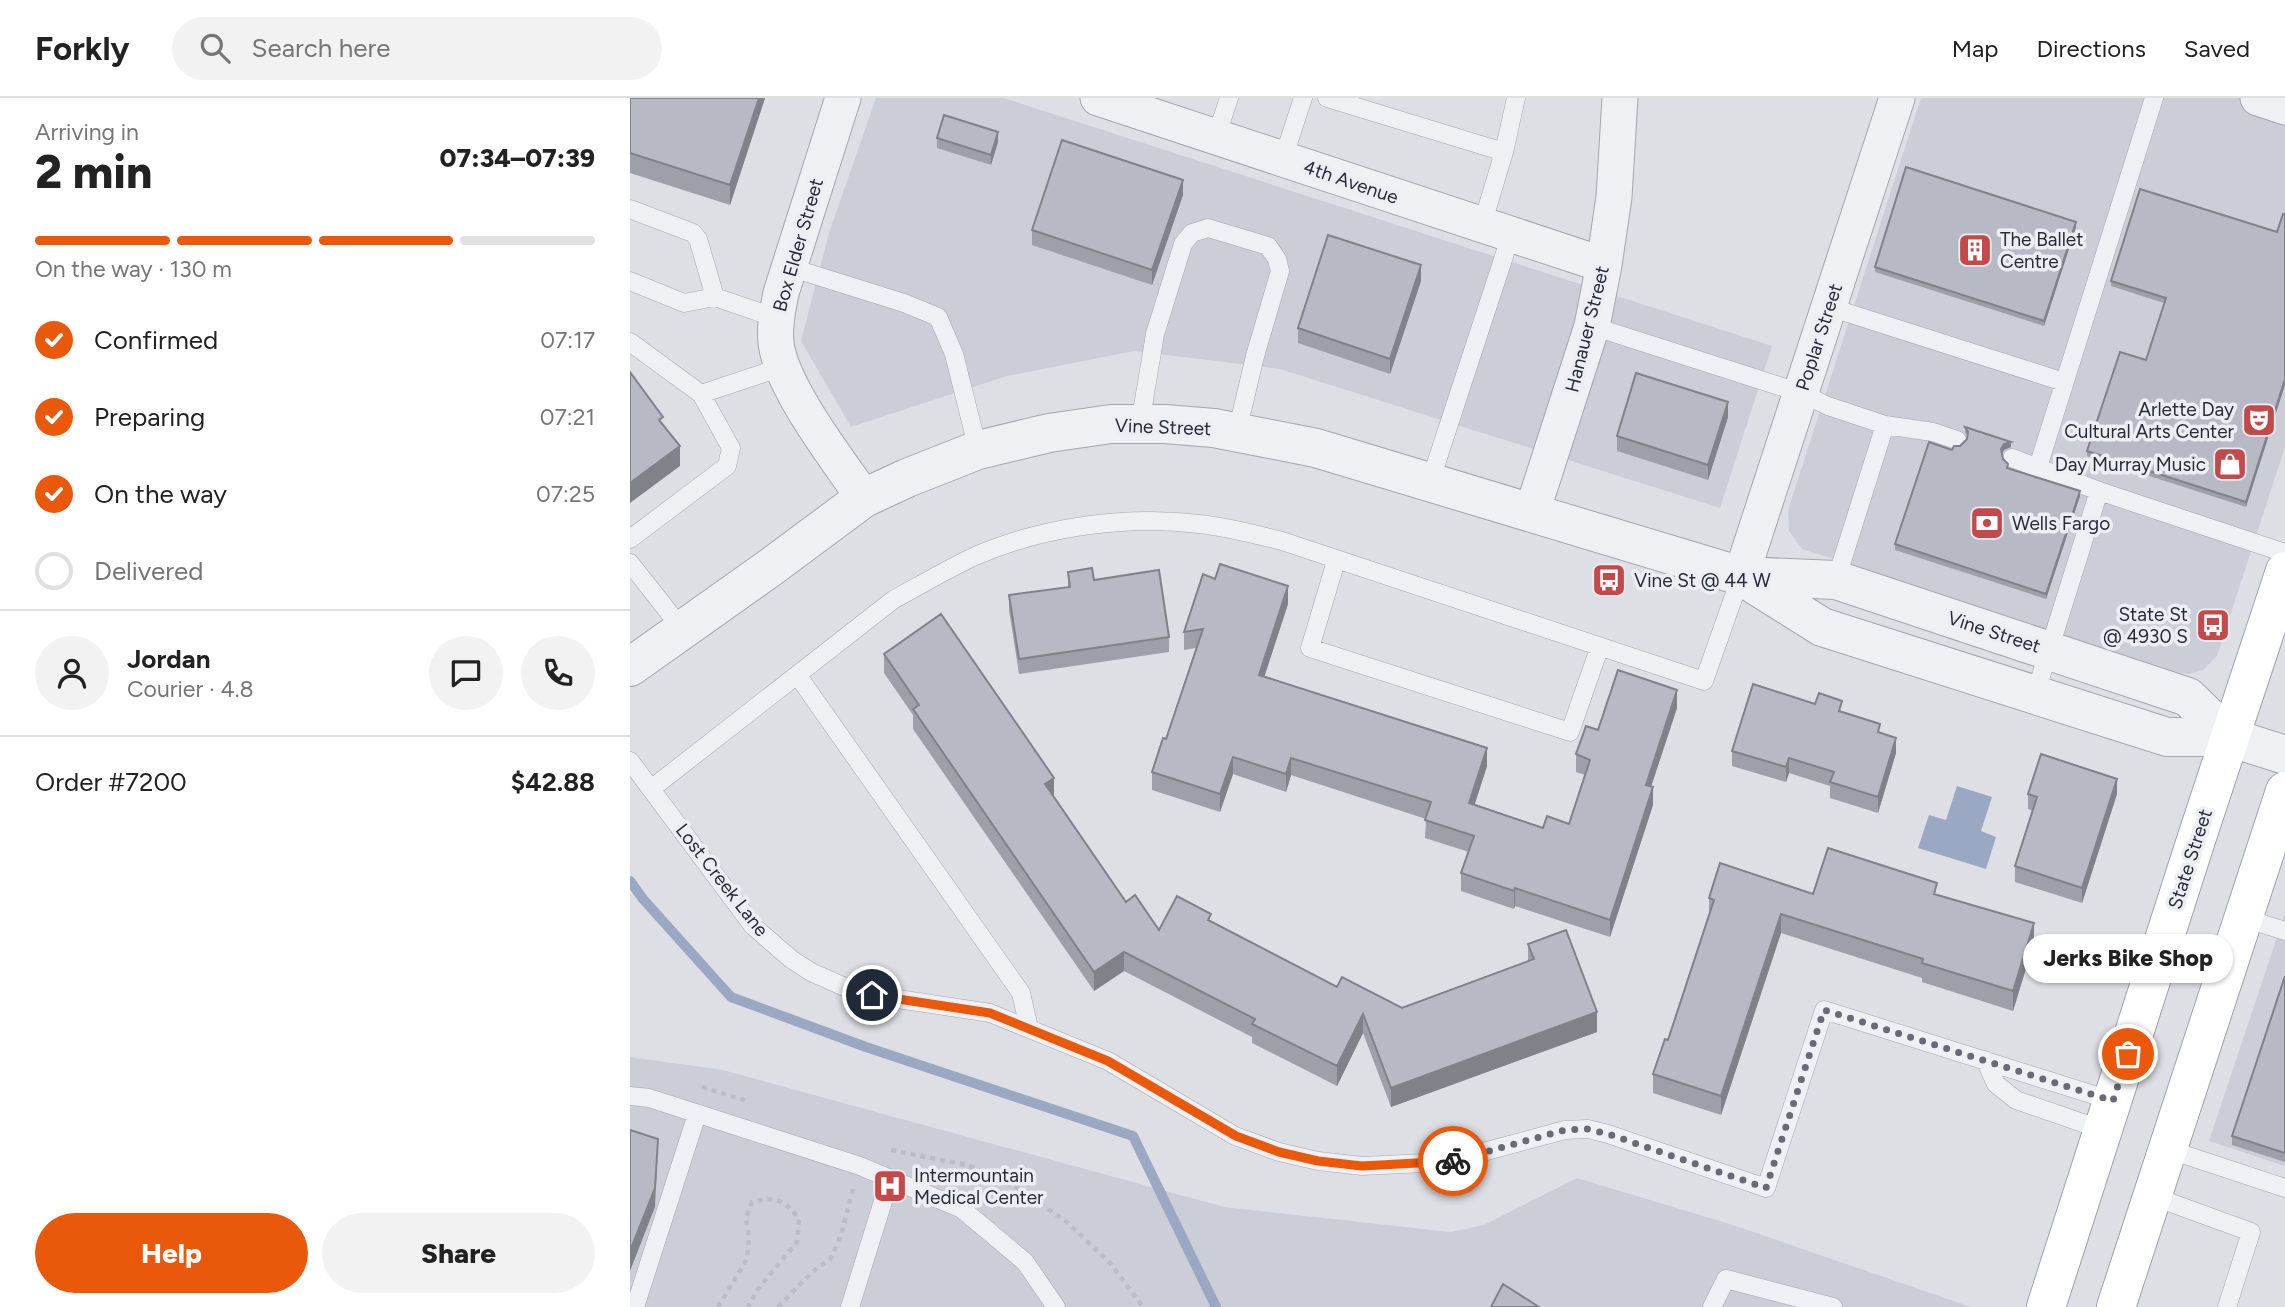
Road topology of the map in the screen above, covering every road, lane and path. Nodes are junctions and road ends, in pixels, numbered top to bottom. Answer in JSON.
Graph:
{"nodes":[{"id":1,"x":843,"y":98,"type":"edge"},
{"id":2,"x":1098,"y":98,"type":"edge"},
{"id":3,"x":1229,"y":98,"type":"edge"},
{"id":4,"x":1303,"y":98,"type":"edge"},
{"id":5,"x":1327,"y":98,"type":"edge"},
{"id":6,"x":1516,"y":98,"type":"edge"},
{"id":7,"x":1620,"y":98,"type":"edge"},
{"id":8,"x":1897,"y":98,"type":"edge"},
{"id":9,"x":2154,"y":98,"type":"edge"},
{"id":10,"x":2258,"y":98,"type":"edge"},
{"id":11,"x":2285,"y":107,"type":"edge"},
{"id":12,"x":1216,"y":137,"type":"junction"},
{"id":13,"x":1504,"y":152,"type":"junction"},
{"id":14,"x":1283,"y":159,"type":"junction"},
{"id":15,"x":630,"y":209,"type":"edge"},
{"id":16,"x":1496,"y":230,"type":"junction"},
{"id":17,"x":1604,"y":265,"type":"junction"},
{"id":18,"x":789,"y":267,"type":"junction"},
{"id":19,"x":630,"y":281,"type":"edge"},
{"id":20,"x":715,"y":297,"type":"junction"},
{"id":21,"x":1829,"y":307,"type":"junction"},
{"id":22,"x":776,"y":318,"type":"junction"},
{"id":23,"x":1592,"y":327,"type":"junction"},
{"id":24,"x":630,"y":342,"type":"edge"},
{"id":25,"x":782,"y":367,"type":"junction"},
{"id":26,"x":2064,"y":382,"type":"junction"},
{"id":27,"x":1801,"y":393,"type":"junction"},
{"id":28,"x":701,"y":394,"type":"junction"},
{"id":29,"x":1140,"y":424,"type":"junction"},
{"id":30,"x":1885,"y":425,"type":"junction"},
{"id":31,"x":1237,"y":432,"type":"junction"},
{"id":32,"x":1957,"y":440,"type":"dead end"},
{"id":33,"x":978,"y":450,"type":"junction"},
{"id":34,"x":2012,"y":458,"type":"dead end"},
{"id":35,"x":2038,"y":467,"type":"junction"},
{"id":36,"x":1430,"y":482,"type":"junction"},
{"id":37,"x":2099,"y":491,"type":"junction"},
{"id":38,"x":864,"y":498,"type":"junction"},
{"id":39,"x":1532,"y":512,"type":"junction"},
{"id":40,"x":630,"y":539,"type":"edge"},
{"id":41,"x":2285,"y":553,"type":"edge"},
{"id":42,"x":1336,"y":561,"type":"junction"},
{"id":43,"x":630,"y":563,"type":"edge"},
{"id":44,"x":2285,"y":571,"type":"edge"},
{"id":45,"x":1741,"y":576,"type":"junction"},
{"id":46,"x":1836,"y":580,"type":"junction"},
{"id":47,"x":682,"y":629,"type":"junction"},
{"id":48,"x":1600,"y":646,"type":"junction"},
{"id":49,"x":2050,"y":650,"type":"junction"},
{"id":50,"x":630,"y":667,"type":"edge"},
{"id":51,"x":798,"y":676,"type":"junction"},
{"id":52,"x":2035,"y":695,"type":"junction"},
{"id":53,"x":2229,"y":737,"type":"junction"},
{"id":54,"x":2285,"y":755,"type":"edge"},
{"id":55,"x":630,"y":761,"type":"edge"},
{"id":56,"x":651,"y":789,"type":"junction"},
{"id":57,"x":2285,"y":791,"type":"edge"},
{"id":58,"x":2244,"y":918,"type":"junction"},
{"id":59,"x":2285,"y":931,"type":"edge"},
{"id":60,"x":1029,"y":1028,"type":"junction"},
{"id":61,"x":1986,"y":1060,"type":"junction"},
{"id":62,"x":630,"y":1096,"type":"edge"},
{"id":63,"x":697,"y":1114,"type":"junction"},
{"id":64,"x":2108,"y":1115,"type":"junction"},
{"id":65,"x":2167,"y":1149,"type":"junction"},
{"id":66,"x":890,"y":1179,"type":"junction"},
{"id":67,"x":2285,"y":1188,"type":"edge"},
{"id":68,"x":853,"y":1189,"type":"dead end"},
{"id":69,"x":2152,"y":1196,"type":"junction"},
{"id":70,"x":635,"y":1307,"type":"edge"},
{"id":71,"x":718,"y":1307,"type":"edge"},
{"id":72,"x":748,"y":1307,"type":"edge"},
{"id":73,"x":778,"y":1307,"type":"edge"},
{"id":74,"x":850,"y":1307,"type":"edge"},
{"id":75,"x":1056,"y":1307,"type":"edge"},
{"id":76,"x":1712,"y":1307,"type":"edge"},
{"id":77,"x":1833,"y":1307,"type":"edge"},
{"id":78,"x":2046,"y":1307,"type":"edge"},
{"id":79,"x":2116,"y":1307,"type":"edge"},
{"id":80,"x":2227,"y":1307,"type":"edge"}],
"edges":[{"from":1,"to":18,"type":"street","name":"Box Elder Street"},
{"from":2,"to":12,"type":"street","name":"4th Avenue"},
{"from":3,"to":12,"type":"lane"},
{"from":4,"to":14,"type":"lane"},
{"from":5,"to":13,"type":"lane"},
{"from":6,"to":13,"type":"lane"},
{"from":7,"to":17,"type":"street","name":"Hanauer Street"},
{"from":8,"to":21,"type":"street","name":"Poplar Street"},
{"from":9,"to":26,"type":"lane"},
{"from":10,"to":11,"type":"street"},
{"from":12,"to":14,"type":"street","name":"4th Avenue"},
{"from":13,"to":16,"type":"lane"},
{"from":14,"to":16,"type":"street","name":"4th Avenue"},
{"from":15,"to":20,"type":"lane"},
{"from":16,"to":17,"type":"street","name":"4th Avenue"},
{"from":16,"to":36,"type":"lane"},
{"from":17,"to":23,"type":"street","name":"Hanauer Street"},
{"from":18,"to":22,"type":"street","name":"Box Elder Street"},
{"from":18,"to":33,"type":"lane"},
{"from":19,"to":20,"type":"lane"},
{"from":20,"to":22,"type":"lane"},
{"from":21,"to":26,"type":"lane"},
{"from":21,"to":27,"type":"street","name":"Poplar Street"},
{"from":22,"to":25,"type":"street","name":"Box Elder Street"},
{"from":23,"to":27,"type":"lane"},
{"from":23,"to":39,"type":"street","name":"Hanauer Street"},
{"from":24,"to":28,"type":"lane"},
{"from":25,"to":28,"type":"lane"},
{"from":25,"to":38,"type":"street","name":"Box Elder Street"},
{"from":26,"to":35,"type":"lane"},
{"from":27,"to":30,"type":"lane"},
{"from":27,"to":45,"type":"street","name":"Poplar Street"},
{"from":28,"to":40,"type":"lane"},
{"from":29,"to":31,"type":"street","name":"Vine Street"},
{"from":29,"to":31,"type":"lane"},
{"from":29,"to":33,"type":"street","name":"Vine Street"},
{"from":30,"to":32,"type":"lane"},
{"from":30,"to":46,"type":"lane"},
{"from":31,"to":36,"type":"street","name":"Vine Street"},
{"from":33,"to":38,"type":"street","name":"Vine Street"},
{"from":34,"to":35,"type":"lane"},
{"from":35,"to":37,"type":"lane"},
{"from":36,"to":39,"type":"street","name":"Vine Street"},
{"from":37,"to":41,"type":"lane"},
{"from":37,"to":49,"type":"lane"},
{"from":38,"to":47,"type":"street","name":"Vine Street"},
{"from":39,"to":45,"type":"street","name":"Vine Street"},
{"from":42,"to":48,"type":"lane"},
{"from":42,"to":48,"type":"lane"},
{"from":42,"to":51,"type":"lane"},
{"from":43,"to":47,"type":"lane"},
{"from":44,"to":53,"type":"main road","name":"State Street"},
{"from":45,"to":46,"type":"street","name":"Vine Street"},
{"from":45,"to":48,"type":"lane"},
{"from":45,"to":52,"type":"street","name":"Vine Street"},
{"from":46,"to":49,"type":"street","name":"Vine Street"},
{"from":47,"to":50,"type":"street","name":"Vine Street"},
{"from":49,"to":52,"type":"lane"},
{"from":49,"to":53,"type":"street","name":"Vine Street"},
{"from":51,"to":56,"type":"lane"},
{"from":51,"to":60,"type":"lane"},
{"from":52,"to":53,"type":"street","name":"Vine Street"},
{"from":53,"to":54,"type":"street","name":"Vine Street"},
{"from":53,"to":64,"type":"main road","name":"State Street"},
{"from":55,"to":56,"type":"lane","name":"Lost Creek Lane"},
{"from":56,"to":60,"type":"lane","name":"Lost Creek Lane"},
{"from":57,"to":58,"type":"main road"},
{"from":58,"to":59,"type":"lane"},
{"from":58,"to":65,"type":"main road"},
{"from":60,"to":61,"type":"lane","name":"Lost Creek Lane"},
{"from":61,"to":64,"type":"lane","name":"Lost Creek Lane"},
{"from":61,"to":64,"type":"lane"},
{"from":62,"to":63,"type":"lane"},
{"from":63,"to":66,"type":"lane"},
{"from":63,"to":70,"type":"lane"},
{"from":64,"to":78,"type":"main road","name":"State Street"},
{"from":65,"to":67,"type":"lane"},
{"from":65,"to":69,"type":"main road"},
{"from":66,"to":74,"type":"lane"},
{"from":66,"to":75,"type":"lane"},
{"from":68,"to":73,"type":"path"},
{"from":69,"to":79,"type":"main road"},
{"from":69,"to":80,"type":"lane"},
{"from":71,"to":72,"type":"path"},
{"from":76,"to":77,"type":"lane"}]}
